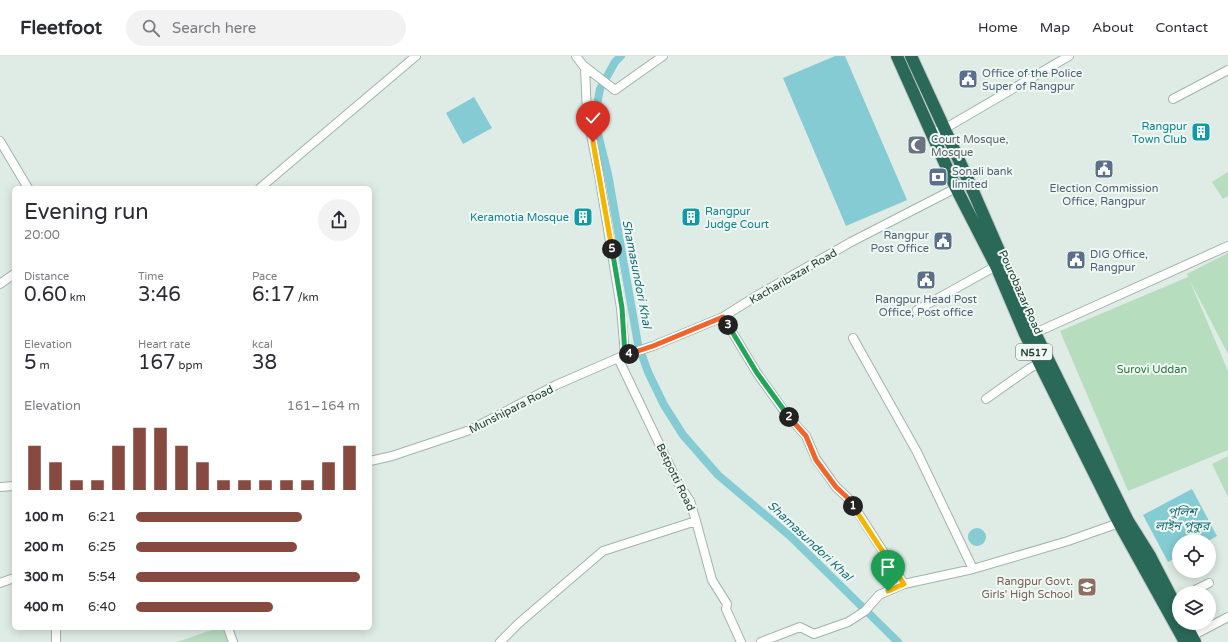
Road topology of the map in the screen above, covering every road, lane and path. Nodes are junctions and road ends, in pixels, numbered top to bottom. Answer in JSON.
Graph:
{"nodes":[{"id":1,"x":416,"y":56,"type":"edge"},
{"id":2,"x":576,"y":56,"type":"edge"},
{"id":3,"x":663,"y":56,"type":"edge"},
{"id":4,"x":897,"y":56,"type":"edge"},
{"id":5,"x":911,"y":56,"type":"edge"},
{"id":6,"x":1069,"y":56,"type":"edge"},
{"id":7,"x":584,"y":66,"type":"junction"},
{"id":8,"x":1228,"y":70,"type":"edge"},
{"id":9,"x":1173,"y":99,"type":"dead end"},
{"id":10,"x":944,"y":129,"type":"junction"},
{"id":11,"x":931,"y":133,"type":"junction"},
{"id":12,"x":0,"y":141,"type":"edge"},
{"id":13,"x":27,"y":186,"type":"edge"},
{"id":14,"x":262,"y":186,"type":"edge"},
{"id":15,"x":956,"y":188,"type":"junction"},
{"id":16,"x":1228,"y":246,"type":"edge"},
{"id":17,"x":621,"y":249,"type":"dead end"},
{"id":18,"x":612,"y":250,"type":"junction"},
{"id":19,"x":996,"y":266,"type":"junction"},
{"id":20,"x":12,"y":275,"type":"edge"},
{"id":21,"x":0,"y":284,"type":"edge"},
{"id":22,"x":631,"y":306,"type":"dead end"},
{"id":23,"x":622,"y":308,"type":"junction"},
{"id":24,"x":918,"y":310,"type":"dead end"},
{"id":25,"x":723,"y":317,"type":"junction"},
{"id":26,"x":1035,"y":333,"type":"junction"},
{"id":27,"x":854,"y":338,"type":"dead end"},
{"id":28,"x":622,"y":356,"type":"junction"},
{"id":29,"x":1040,"y":363,"type":"junction"},
{"id":30,"x":986,"y":399,"type":"dead end"},
{"id":31,"x":372,"y":461,"type":"edge"},
{"id":32,"x":0,"y":486,"type":"edge"},
{"id":33,"x":12,"y":486,"type":"edge"},
{"id":34,"x":696,"y":520,"type":"junction"},
{"id":35,"x":1119,"y":523,"type":"junction"},
{"id":36,"x":973,"y":568,"type":"junction"},
{"id":37,"x":12,"y":579,"type":"edge"},
{"id":38,"x":0,"y":583,"type":"edge"},
{"id":39,"x":1209,"y":583,"type":"dead end"},
{"id":40,"x":904,"y":584,"type":"junction"},
{"id":41,"x":1203,"y":586,"type":"edge"},
{"id":42,"x":1172,"y":595,"type":"edge"},
{"id":43,"x":1228,"y":617,"type":"edge"},
{"id":44,"x":56,"y":630,"type":"edge"},
{"id":45,"x":229,"y":630,"type":"edge"},
{"id":46,"x":1187,"y":630,"type":"edge"},
{"id":47,"x":1189,"y":640,"type":"edge"},
{"id":48,"x":56,"y":642,"type":"edge"},
{"id":49,"x":233,"y":642,"type":"edge"},
{"id":50,"x":500,"y":642,"type":"edge"},
{"id":51,"x":741,"y":642,"type":"edge"},
{"id":52,"x":761,"y":642,"type":"edge"}],
"edges":[{"from":1,"to":14,"type":"street"},
{"from":2,"to":7,"type":"street"},
{"from":3,"to":7,"type":"street"},
{"from":4,"to":11,"type":"highway","name":"Pourobazar Road","number":"N517"},
{"from":5,"to":10,"type":"highway","name":"Pourobazar Road","number":"N517"},
{"from":6,"to":10,"type":"street"},
{"from":7,"to":18,"type":"street"},
{"from":8,"to":9,"type":"street"},
{"from":10,"to":11,"type":"street"},
{"from":10,"to":26,"type":"highway","name":"Pourobazar Road","number":"N517"},
{"from":11,"to":15,"type":"highway","name":"Pourobazar Road","number":"N517"},
{"from":12,"to":13,"type":"street"},
{"from":15,"to":19,"type":"highway","name":"Pourobazar Road","number":"N517"},
{"from":15,"to":25,"type":"street","name":"Kacharibazar Road"},
{"from":16,"to":26,"type":"street"},
{"from":17,"to":18,"type":"street"},
{"from":18,"to":23,"type":"street"},
{"from":19,"to":24,"type":"street"},
{"from":19,"to":29,"type":"highway","name":"Pourobazar Road","number":"N517"},
{"from":20,"to":21,"type":"street"},
{"from":22,"to":23,"type":"street"},
{"from":23,"to":28,"type":"street"},
{"from":25,"to":28,"type":"street","name":"Kacharibazar Road"},
{"from":25,"to":40,"type":"street"},
{"from":26,"to":42,"type":"highway","name":"Pourobazar Road","number":"N517"},
{"from":27,"to":36,"type":"street"},
{"from":28,"to":31,"type":"street","name":"Munshipara Road"},
{"from":28,"to":34,"type":"street","name":"Betpotti Road"},
{"from":29,"to":30,"type":"street"},
{"from":29,"to":35,"type":"highway","name":"Pourobazar Road","number":"N517"},
{"from":32,"to":33,"type":"street"},
{"from":34,"to":50,"type":"street"},
{"from":34,"to":51,"type":"street","name":"Betpotti Road"},
{"from":35,"to":36,"type":"street"},
{"from":35,"to":47,"type":"highway","name":"Pourobazar Road","number":"N517"},
{"from":36,"to":40,"type":"street"},
{"from":37,"to":38,"type":"street"},
{"from":39,"to":41,"type":"street"},
{"from":40,"to":52,"type":"street"},
{"from":43,"to":47,"type":"street"},
{"from":44,"to":48,"type":"street"},
{"from":45,"to":49,"type":"street"},
{"from":46,"to":47,"type":"highway"}]}
